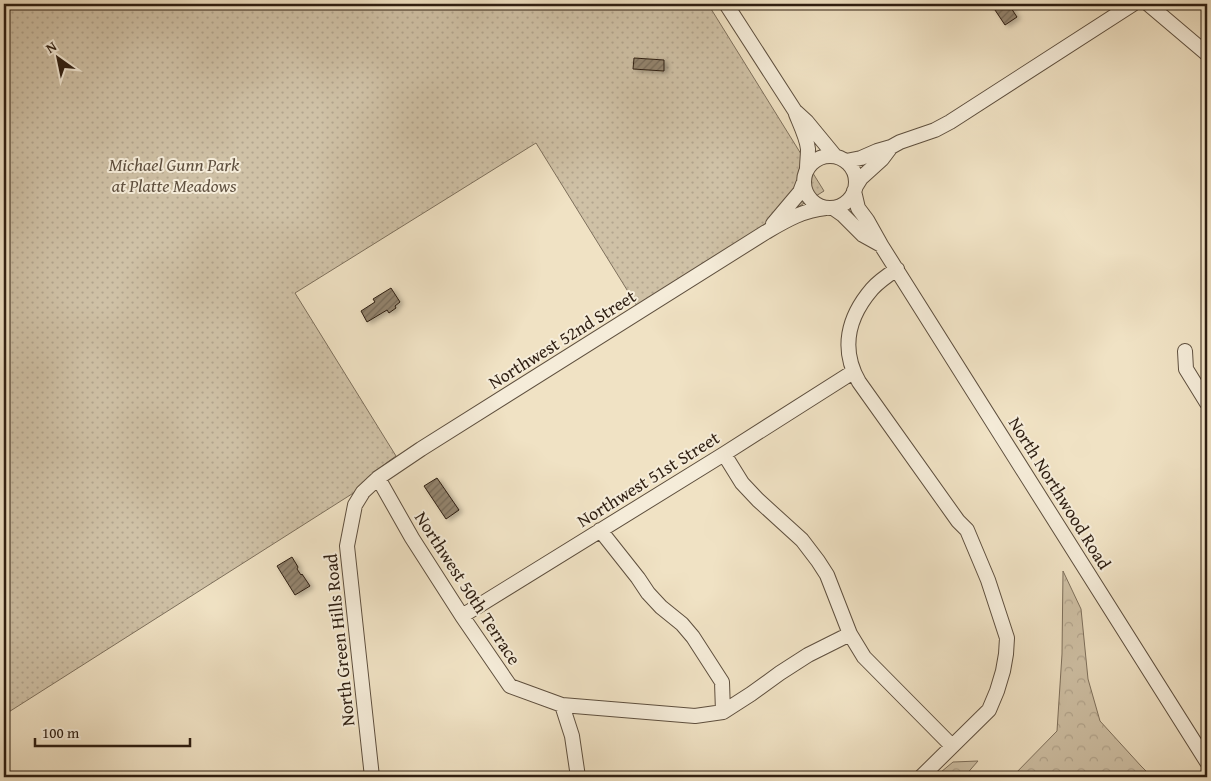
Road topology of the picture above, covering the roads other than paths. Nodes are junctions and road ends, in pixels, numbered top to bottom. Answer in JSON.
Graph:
{"nodes":[{"id":1,"x":726,"y":4,"type":"edge"},
{"id":2,"x":1133,"y":4,"type":"edge"},
{"id":3,"x":1148,"y":4,"type":"edge"},
{"id":4,"x":1207,"y":54,"type":"edge"},
{"id":5,"x":795,"y":111,"type":"junction"},
{"id":6,"x":890,"y":148,"type":"junction"},
{"id":7,"x":840,"y":159,"type":"junction"},
{"id":8,"x":806,"y":169,"type":"junction"},
{"id":9,"x":803,"y":184,"type":"junction"},
{"id":10,"x":855,"y":189,"type":"junction"},
{"id":11,"x":829,"y":208,"type":"junction"},
{"id":12,"x":766,"y":232,"type":"junction"},
{"id":13,"x":881,"y":245,"type":"junction"},
{"id":14,"x":897,"y":269,"type":"junction"},
{"id":15,"x":1185,"y":351,"type":"dead end"},
{"id":16,"x":853,"y":372,"type":"junction"},
{"id":17,"x":1207,"y":403,"type":"edge"},
{"id":18,"x":724,"y":454,"type":"junction"},
{"id":19,"x":378,"y":478,"type":"junction"},
{"id":20,"x":600,"y":530,"type":"junction"},
{"id":21,"x":462,"y":616,"type":"junction"},
{"id":22,"x":850,"y":634,"type":"junction"},
{"id":23,"x":562,"y":705,"type":"junction"},
{"id":24,"x":722,"y":712,"type":"junction"},
{"id":25,"x":952,"y":746,"type":"junction"},
{"id":26,"x":1207,"y":762,"type":"edge"},
{"id":27,"x":372,"y":777,"type":"edge"},
{"id":28,"x":578,"y":777,"type":"edge"},
{"id":29,"x":921,"y":777,"type":"edge"}],
"edges":[{"from":1,"to":5,"type":"street"},
{"from":2,"to":6,"type":"street"},
{"from":3,"to":4,"type":"street"},
{"from":5,"to":7,"type":"street"},
{"from":5,"to":8,"type":"street"},
{"from":6,"to":7,"type":"street"},
{"from":6,"to":10,"type":"street"},
{"from":7,"to":8,"type":"street"},
{"from":7,"to":10,"type":"street"},
{"from":8,"to":9,"type":"street"},
{"from":9,"to":11,"type":"street"},
{"from":9,"to":12,"type":"street","name":"Northwest 52nd Street"},
{"from":10,"to":11,"type":"street"},
{"from":10,"to":13,"type":"street","name":"North Northwood Road"},
{"from":11,"to":12,"type":"street","name":"Northwest 52nd Street"},
{"from":11,"to":13,"type":"street","name":"North Northwood Road"},
{"from":12,"to":19,"type":"street","name":"Northwest 52nd Street"},
{"from":13,"to":14,"type":"street","name":"North Northwood Road"},
{"from":14,"to":16,"type":"street"},
{"from":14,"to":26,"type":"street","name":"North Northwood Road"},
{"from":15,"to":17,"type":"street"},
{"from":16,"to":18,"type":"street","name":"Northwest 51st Street"},
{"from":16,"to":25,"type":"street"},
{"from":18,"to":20,"type":"street","name":"Northwest 51st Street"},
{"from":18,"to":22,"type":"street"},
{"from":19,"to":21,"type":"street","name":"Northwest 50th Terrace"},
{"from":19,"to":27,"type":"street","name":"North Green Hills Road"},
{"from":20,"to":21,"type":"street","name":"Northwest 51st Street"},
{"from":20,"to":24,"type":"street"},
{"from":21,"to":23,"type":"street","name":"Northwest 50th Terrace"},
{"from":22,"to":24,"type":"street","name":"Northwest 50th Terrace"},
{"from":22,"to":25,"type":"street"},
{"from":23,"to":24,"type":"street","name":"Northwest 50th Terrace"},
{"from":23,"to":28,"type":"street"},
{"from":25,"to":29,"type":"street"}]}
